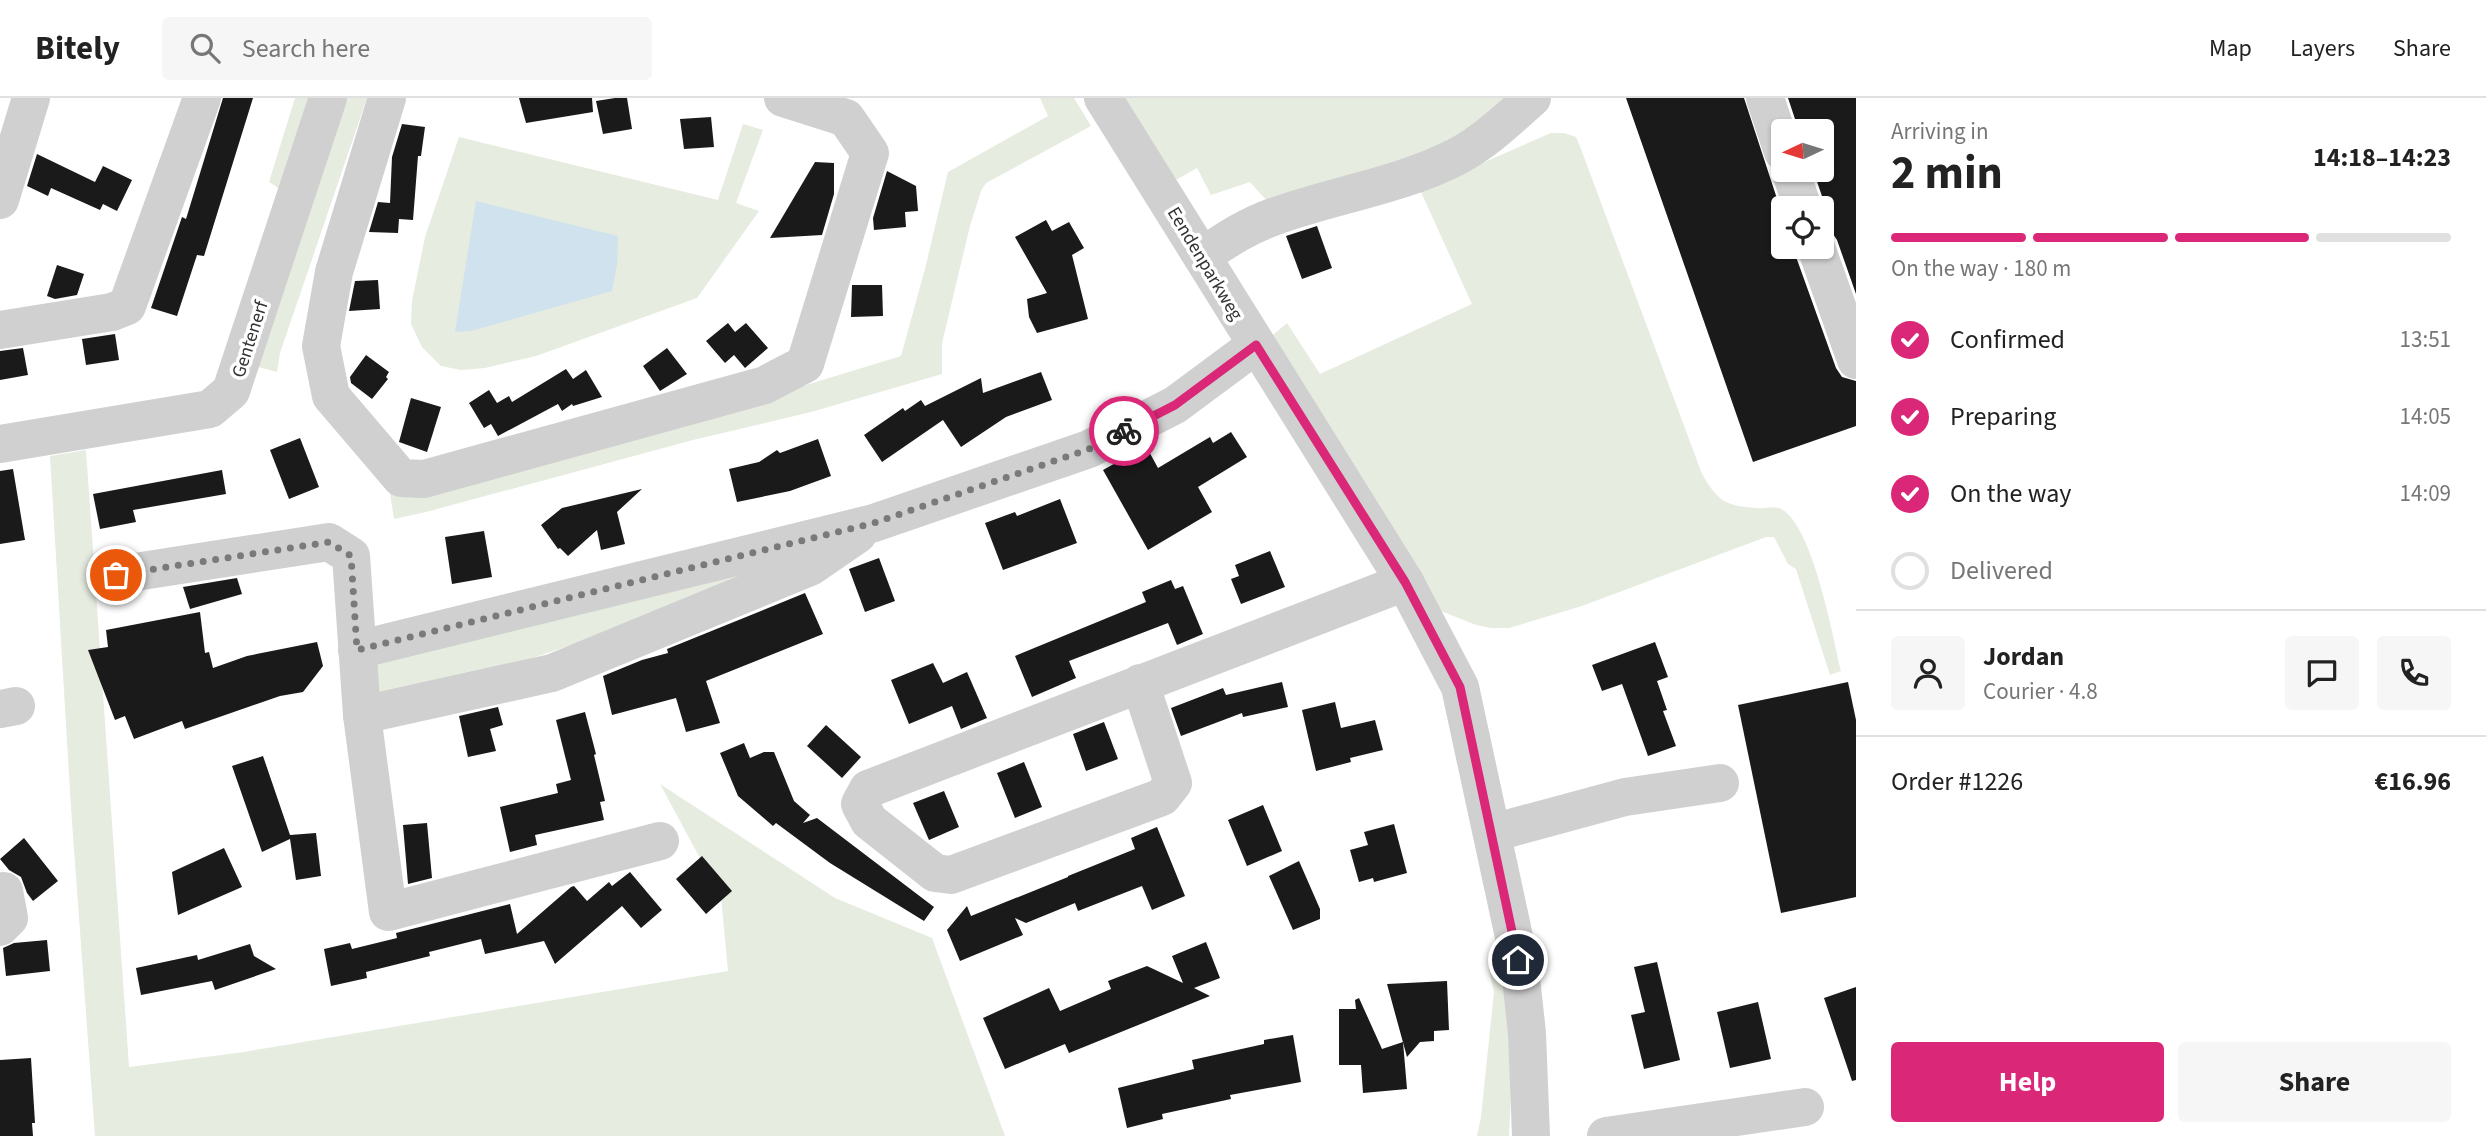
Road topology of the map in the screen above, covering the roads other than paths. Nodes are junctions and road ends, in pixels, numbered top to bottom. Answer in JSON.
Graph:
{"nodes":[{"id":1,"x":31,"y":98,"type":"edge"},
{"id":2,"x":202,"y":98,"type":"edge"},
{"id":3,"x":327,"y":98,"type":"edge"},
{"id":4,"x":387,"y":98,"type":"edge"},
{"id":5,"x":1103,"y":98,"type":"edge"},
{"id":6,"x":1532,"y":98,"type":"edge"},
{"id":7,"x":1765,"y":98,"type":"edge"},
{"id":8,"x":794,"y":99,"type":"edge"},
{"id":9,"x":1772,"y":119,"type":"edge"},
{"id":10,"x":0,"y":200,"type":"edge"},
{"id":11,"x":1202,"y":256,"type":"junction"},
{"id":12,"x":1820,"y":259,"type":"edge"},
{"id":13,"x":0,"y":330,"type":"edge"},
{"id":14,"x":1256,"y":345,"type":"junction"},
{"id":15,"x":1856,"y":360,"type":"edge"},
{"id":16,"x":0,"y":444,"type":"edge"},
{"id":17,"x":874,"y":523,"type":"junction"},
{"id":18,"x":116,"y":575,"type":"dead end"},
{"id":19,"x":1405,"y":582,"type":"junction"},
{"id":20,"x":357,"y":650,"type":"junction"},
{"id":21,"x":1140,"y":683,"type":"junction"},
{"id":22,"x":362,"y":715,"type":"junction"},
{"id":23,"x":1720,"y":783,"type":"dead end"},
{"id":24,"x":1492,"y":833,"type":"junction"},
{"id":25,"x":660,"y":841,"type":"dead end"},
{"id":26,"x":1805,"y":1107,"type":"dead end"},
{"id":27,"x":1745,"y":1127,"type":"edge"},
{"id":28,"x":1621,"y":1135,"type":"edge"},
{"id":29,"x":1531,"y":1136,"type":"edge"}],
"edges":[{"from":1,"to":10,"type":"street"},
{"from":2,"to":13,"type":"street"},
{"from":3,"to":16,"type":"street","name":"Gentenerf"},
{"from":4,"to":8,"type":"street"},
{"from":5,"to":11,"type":"street","name":"Eendenparkweg"},
{"from":6,"to":11,"type":"street"},
{"from":7,"to":9,"type":"street"},
{"from":11,"to":14,"type":"street","name":"Eendenparkweg"},
{"from":12,"to":15,"type":"street"},
{"from":14,"to":17,"type":"street"},
{"from":14,"to":19,"type":"street","name":"Eendenparkweg"},
{"from":17,"to":20,"type":"street"},
{"from":17,"to":22,"type":"street"},
{"from":18,"to":20,"type":"street"},
{"from":19,"to":21,"type":"street"},
{"from":19,"to":24,"type":"street","name":"Eendenparkweg"},
{"from":20,"to":22,"type":"street"},
{"from":21,"to":21,"type":"street"},
{"from":22,"to":25,"type":"street"},
{"from":23,"to":24,"type":"street"},
{"from":24,"to":29,"type":"street","name":"Eendenparkweg"},
{"from":26,"to":27,"type":"street"},
{"from":27,"to":28,"type":"street"}]}
